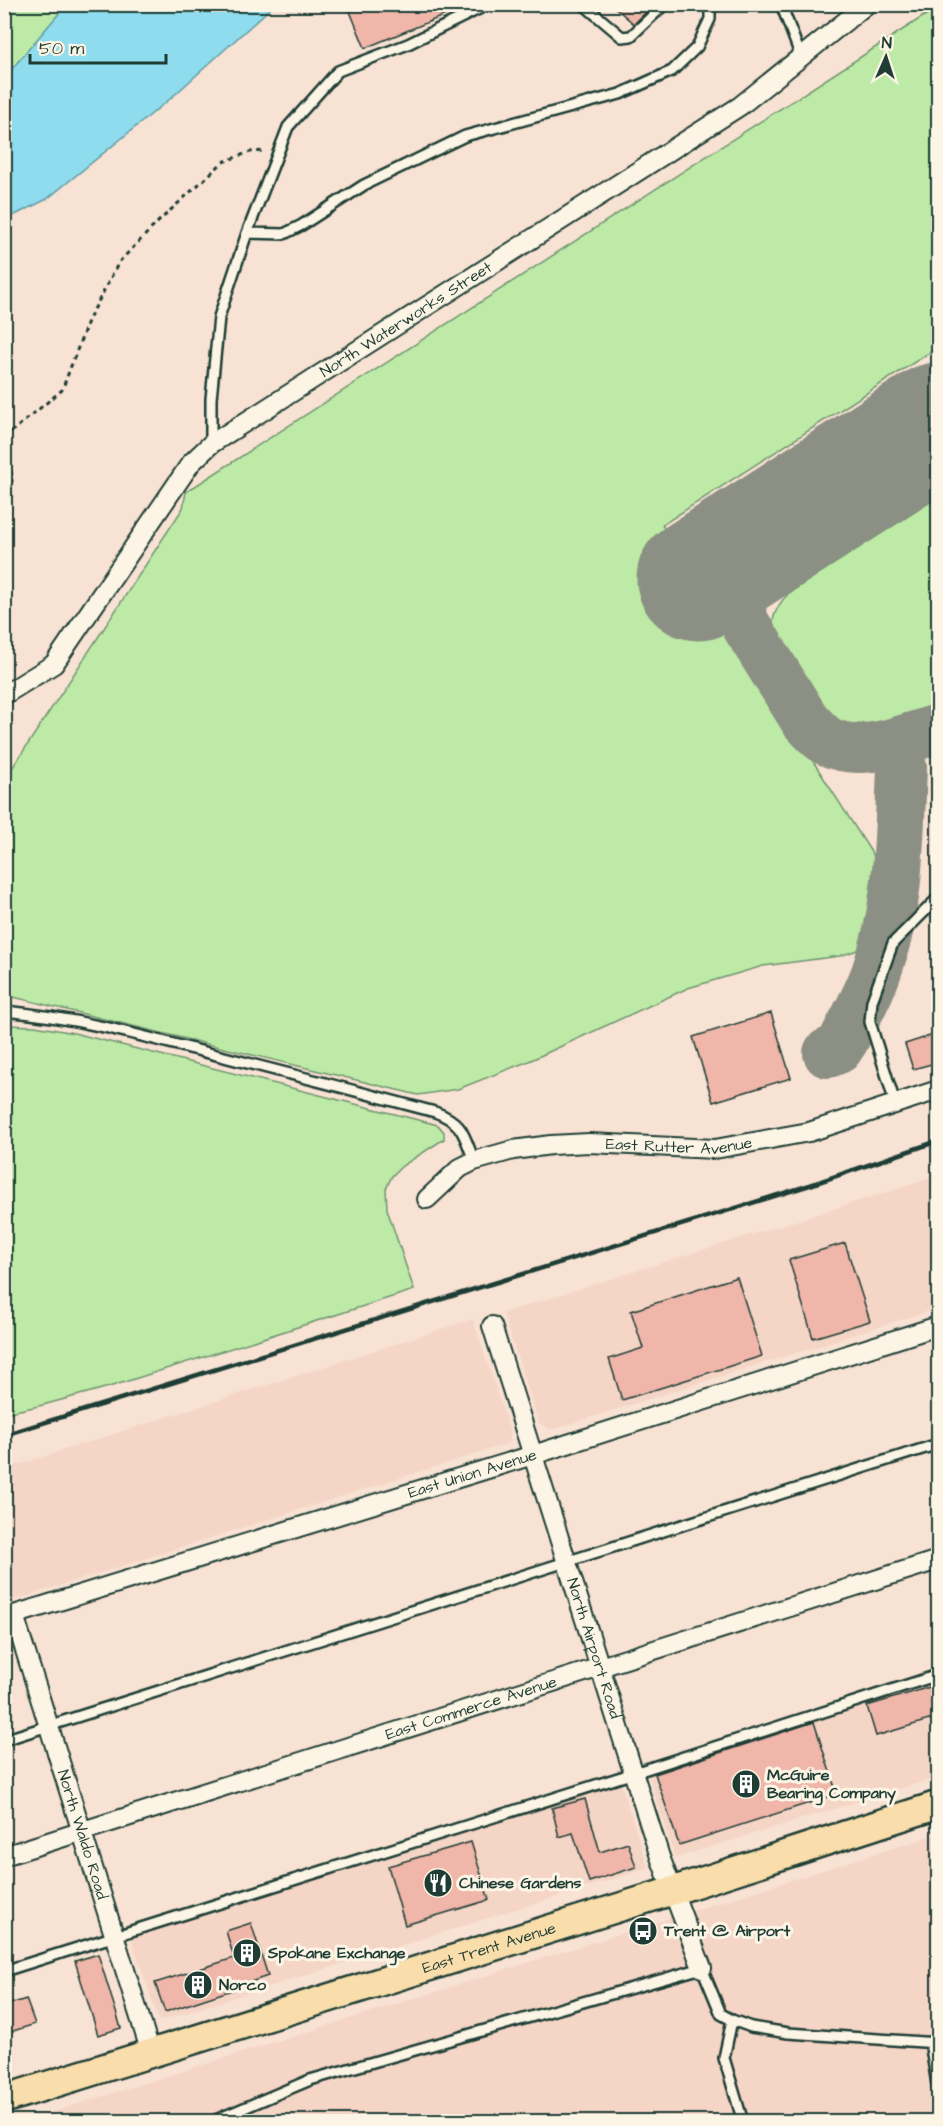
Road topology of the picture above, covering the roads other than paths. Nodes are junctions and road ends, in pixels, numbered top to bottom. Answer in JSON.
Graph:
{"nodes":[{"id":1,"x":489,"y":4,"type":"edge"},
{"id":2,"x":583,"y":4,"type":"edge"},
{"id":3,"x":665,"y":4,"type":"edge"},
{"id":4,"x":710,"y":4,"type":"edge"},
{"id":5,"x":781,"y":4,"type":"edge"},
{"id":6,"x":867,"y":4,"type":"edge"},
{"id":7,"x":801,"y":57,"type":"junction"},
{"id":8,"x":247,"y":233,"type":"junction"},
{"id":9,"x":211,"y":444,"type":"junction"},
{"id":10,"x":4,"y":695,"type":"edge"},
{"id":11,"x":939,"y":898,"type":"edge"},
{"id":12,"x":4,"y":1011,"type":"edge"},
{"id":13,"x":939,"y":1089,"type":"edge"},
{"id":14,"x":896,"y":1103,"type":"junction"},
{"id":15,"x":474,"y":1161,"type":"junction"},
{"id":16,"x":427,"y":1199,"type":"dead end"},
{"id":17,"x":492,"y":1326,"type":"dead end"},
{"id":18,"x":939,"y":1326,"type":"edge"},
{"id":19,"x":939,"y":1444,"type":"edge"},
{"id":20,"x":533,"y":1455,"type":"junction"},
{"id":21,"x":939,"y":1560,"type":"edge"},
{"id":22,"x":568,"y":1563,"type":"junction"},
{"id":23,"x":9,"y":1617,"type":"edge"},
{"id":24,"x":601,"y":1667,"type":"junction"},
{"id":25,"x":939,"y":1675,"type":"edge"},
{"id":26,"x":49,"y":1726,"type":"junction"},
{"id":27,"x":4,"y":1740,"type":"edge"},
{"id":28,"x":634,"y":1773,"type":"junction"},
{"id":29,"x":939,"y":1805,"type":"edge"},
{"id":30,"x":82,"y":1832,"type":"junction"},
{"id":31,"x":4,"y":1856,"type":"edge"},
{"id":32,"x":672,"y":1891,"type":"junction"},
{"id":33,"x":114,"y":1936,"type":"junction"},
{"id":34,"x":702,"y":1968,"type":"junction"},
{"id":35,"x":4,"y":1971,"type":"edge"},
{"id":36,"x":732,"y":2020,"type":"junction"},
{"id":37,"x":934,"y":2042,"type":"edge"},
{"id":38,"x":151,"y":2053,"type":"junction"},
{"id":39,"x":939,"y":2090,"type":"edge"},
{"id":40,"x":4,"y":2099,"type":"edge"},
{"id":41,"x":211,"y":2121,"type":"edge"},
{"id":42,"x":743,"y":2121,"type":"edge"}],
"edges":[{"from":1,"to":8,"type":"lane"},
{"from":2,"to":3,"type":"lane"},
{"from":4,"to":8,"type":"lane"},
{"from":5,"to":7,"type":"lane"},
{"from":6,"to":7,"type":"street","name":"North Waterworks Street"},
{"from":7,"to":9,"type":"street","name":"North Waterworks Street"},
{"from":8,"to":9,"type":"lane"},
{"from":9,"to":10,"type":"street","name":"North Waterworks Street"},
{"from":11,"to":14,"type":"lane"},
{"from":12,"to":15,"type":"lane"},
{"from":13,"to":14,"type":"street","name":"East Rutter Avenue"},
{"from":14,"to":15,"type":"street","name":"East Rutter Avenue"},
{"from":15,"to":16,"type":"street","name":"East Rutter Avenue"},
{"from":17,"to":20,"type":"street","name":"North Airport Road"},
{"from":18,"to":20,"type":"street","name":"East Union Avenue"},
{"from":19,"to":22,"type":"lane"},
{"from":20,"to":22,"type":"street","name":"North Airport Road"},
{"from":20,"to":23,"type":"street","name":"East Union Avenue"},
{"from":21,"to":24,"type":"street","name":"East Commerce Avenue"},
{"from":22,"to":24,"type":"street","name":"North Airport Road"},
{"from":22,"to":26,"type":"lane"},
{"from":23,"to":26,"type":"street","name":"North Waldo Road"},
{"from":24,"to":28,"type":"street","name":"North Airport Road"},
{"from":24,"to":30,"type":"street","name":"East Commerce Avenue"},
{"from":25,"to":28,"type":"lane"},
{"from":26,"to":27,"type":"lane"},
{"from":26,"to":30,"type":"street","name":"North Waldo Road"},
{"from":28,"to":32,"type":"street","name":"North Airport Road"},
{"from":28,"to":33,"type":"lane"},
{"from":29,"to":32,"type":"main road","name":"East Trent Avenue"},
{"from":30,"to":31,"type":"street","name":"East Commerce Avenue"},
{"from":30,"to":33,"type":"street","name":"North Waldo Road"},
{"from":32,"to":34,"type":"street","name":"North Airport Road"},
{"from":32,"to":38,"type":"main road","name":"East Trent Avenue"},
{"from":33,"to":35,"type":"lane"},
{"from":33,"to":38,"type":"street","name":"North Waldo Road"},
{"from":34,"to":36,"type":"lane"},
{"from":34,"to":41,"type":"lane"},
{"from":36,"to":37,"type":"lane"},
{"from":36,"to":42,"type":"lane"},
{"from":37,"to":39,"type":"lane"},
{"from":38,"to":40,"type":"main road","name":"East Trent Avenue"}]}
